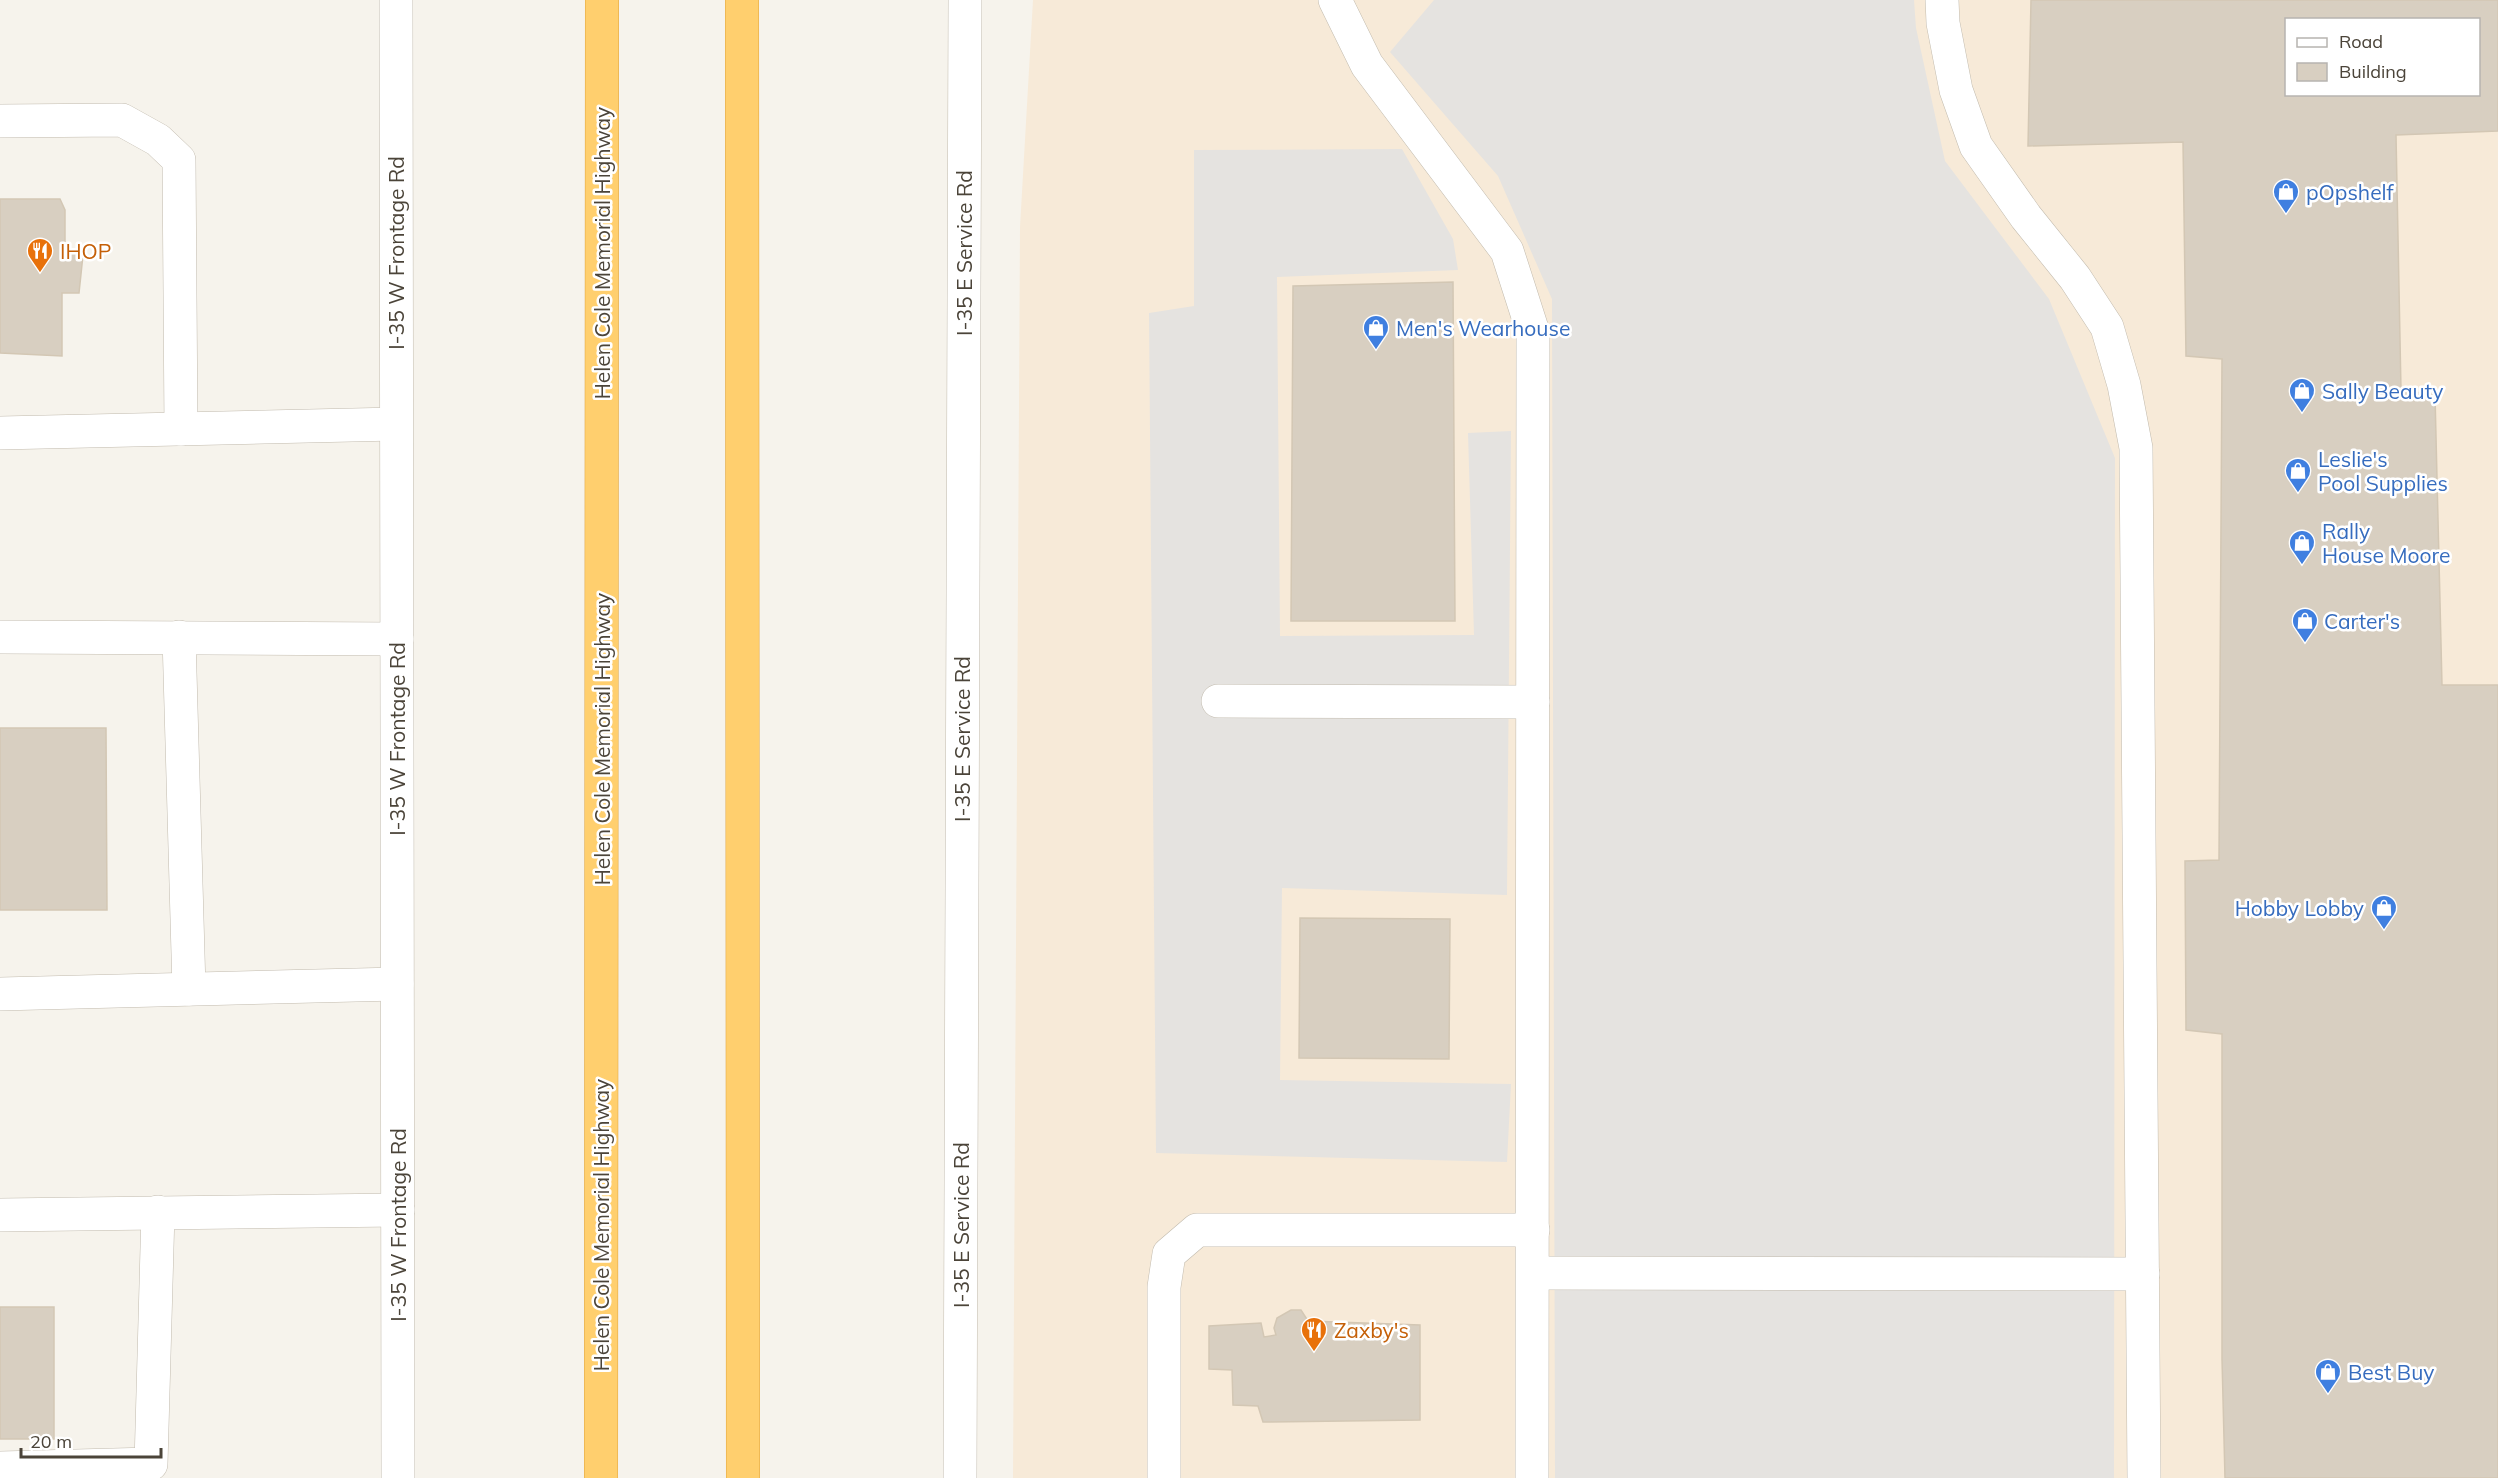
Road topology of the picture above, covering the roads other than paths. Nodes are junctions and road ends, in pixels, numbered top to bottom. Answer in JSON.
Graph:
{"nodes":[{"id":1,"x":396,"y":0,"type":"edge"},
{"id":2,"x":602,"y":0,"type":"edge"},
{"id":3,"x":742,"y":0,"type":"edge"},
{"id":4,"x":964,"y":0,"type":"edge"},
{"id":5,"x":1335,"y":0,"type":"edge"},
{"id":6,"x":1942,"y":0,"type":"edge"},
{"id":7,"x":0,"y":121,"type":"edge"},
{"id":8,"x":396,"y":424,"type":"junction"},
{"id":9,"x":181,"y":429,"type":"junction"},
{"id":10,"x":0,"y":433,"type":"edge"},
{"id":11,"x":0,"y":637,"type":"edge"},
{"id":12,"x":179,"y":638,"type":"junction"},
{"id":13,"x":397,"y":639,"type":"junction"},
{"id":14,"x":1218,"y":701,"type":"dead end"},
{"id":15,"x":1533,"y":702,"type":"junction"},
{"id":16,"x":397,"y":984,"type":"junction"},
{"id":17,"x":189,"y":990,"type":"junction"},
{"id":18,"x":0,"y":994,"type":"edge"},
{"id":19,"x":398,"y":1210,"type":"junction"},
{"id":20,"x":158,"y":1212,"type":"junction"},
{"id":21,"x":0,"y":1215,"type":"edge"},
{"id":22,"x":1533,"y":1230,"type":"junction"},
{"id":23,"x":1533,"y":1273,"type":"junction"},
{"id":24,"x":2143,"y":1274,"type":"junction"},
{"id":25,"x":0,"y":1468,"type":"edge"},
{"id":26,"x":398,"y":1478,"type":"edge"},
{"id":27,"x":601,"y":1478,"type":"edge"},
{"id":28,"x":743,"y":1478,"type":"edge"},
{"id":29,"x":960,"y":1478,"type":"edge"},
{"id":30,"x":1164,"y":1478,"type":"edge"},
{"id":31,"x":1532,"y":1478,"type":"edge"},
{"id":32,"x":2144,"y":1478,"type":"edge"}],
"edges":[{"from":1,"to":8,"type":"street","name":"I-35 W Frontage Rd"},
{"from":2,"to":27,"type":"highway","name":"Helen Cole Memorial Highway"},
{"from":3,"to":28,"type":"highway"},
{"from":4,"to":29,"type":"street","name":"I-35 E Service Rd"},
{"from":5,"to":15,"type":"street"},
{"from":6,"to":24,"type":"street"},
{"from":7,"to":9,"type":"street"},
{"from":8,"to":9,"type":"street"},
{"from":8,"to":13,"type":"street","name":"I-35 W Frontage Rd"},
{"from":9,"to":10,"type":"street"},
{"from":11,"to":12,"type":"street"},
{"from":12,"to":13,"type":"street"},
{"from":12,"to":17,"type":"street"},
{"from":13,"to":16,"type":"street","name":"I-35 W Frontage Rd"},
{"from":14,"to":15,"type":"street"},
{"from":15,"to":22,"type":"street"},
{"from":16,"to":17,"type":"street"},
{"from":16,"to":19,"type":"street","name":"I-35 W Frontage Rd"},
{"from":17,"to":18,"type":"street"},
{"from":19,"to":20,"type":"street"},
{"from":19,"to":26,"type":"street","name":"I-35 W Frontage Rd"},
{"from":20,"to":21,"type":"street"},
{"from":20,"to":25,"type":"street"},
{"from":22,"to":23,"type":"street"},
{"from":22,"to":30,"type":"street"},
{"from":23,"to":24,"type":"street"},
{"from":23,"to":31,"type":"street"},
{"from":24,"to":32,"type":"street"}]}
